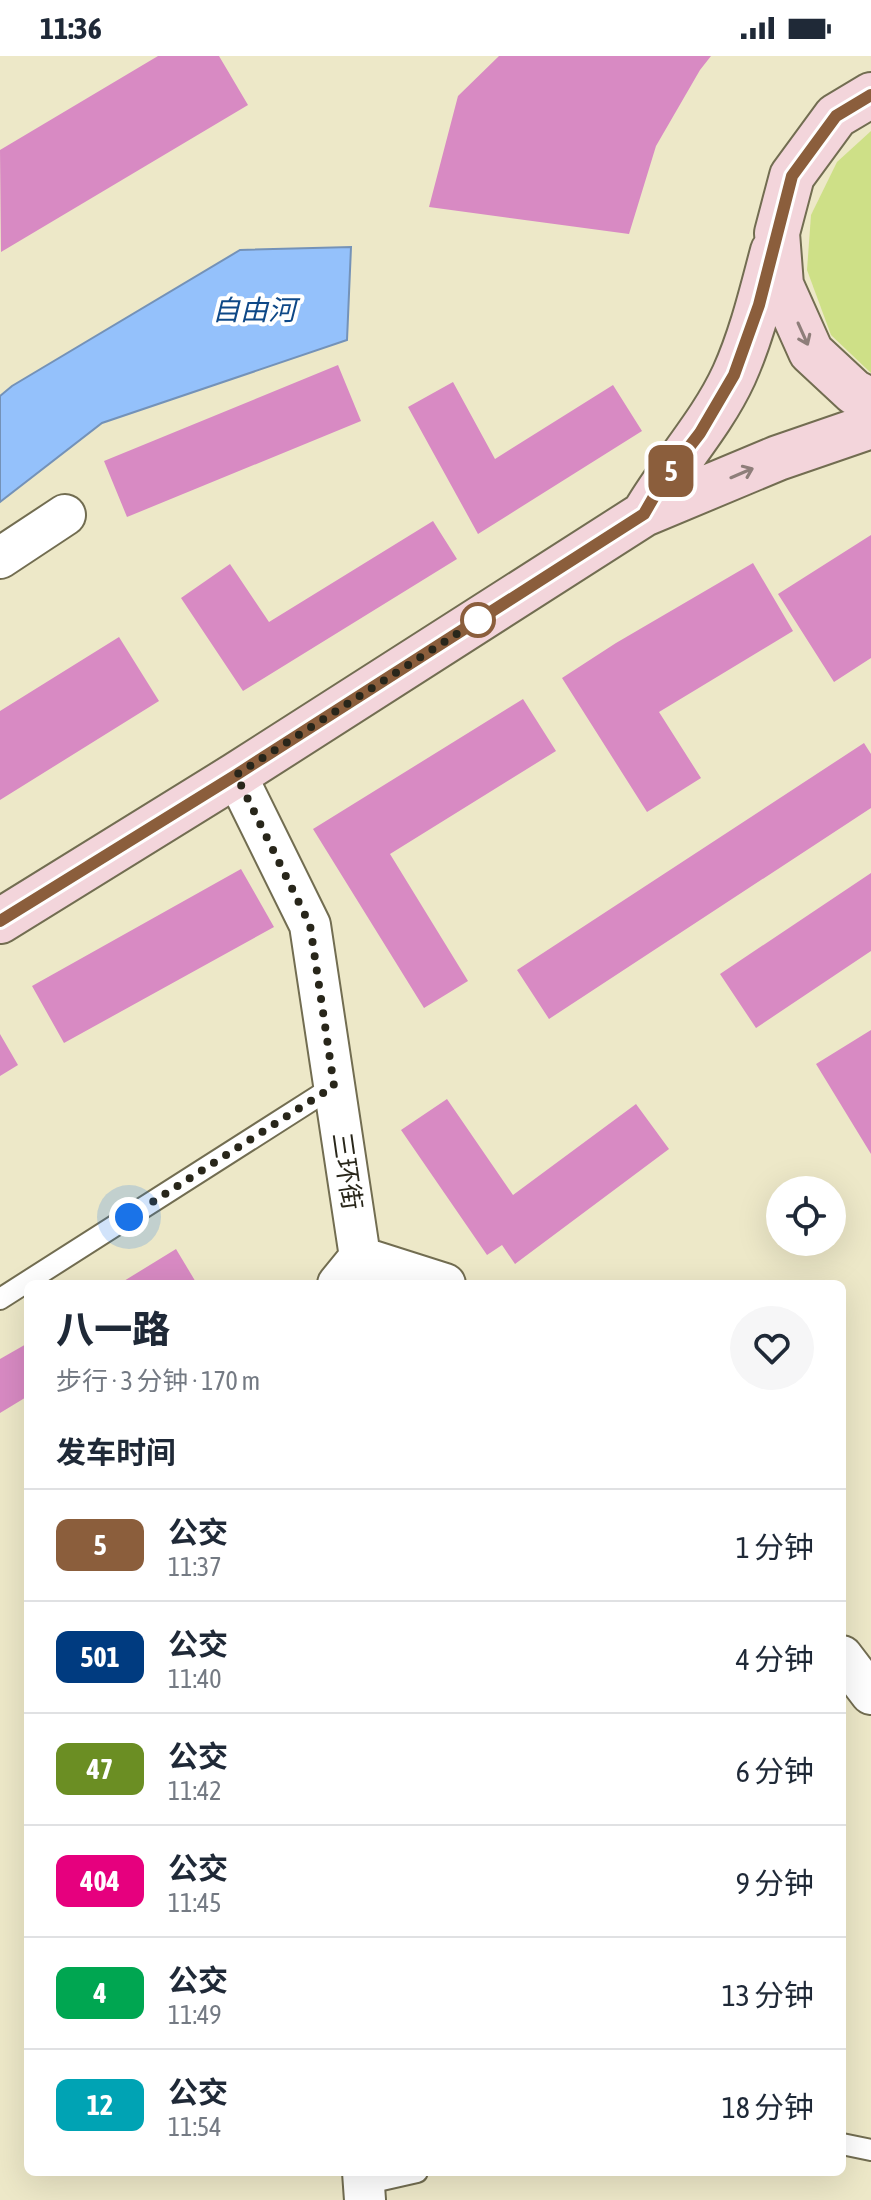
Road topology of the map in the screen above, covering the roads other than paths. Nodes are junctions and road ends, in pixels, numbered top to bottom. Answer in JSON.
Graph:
{"nodes":[{"id":1,"x":871,"y":95,"type":"edge"},
{"id":2,"x":777,"y":233,"type":"junction"},
{"id":3,"x":871,"y":401,"type":"edge"},
{"id":4,"x":871,"y":426,"type":"edge"},
{"id":5,"x":644,"y":514,"type":"junction"},
{"id":6,"x":65,"y":515,"type":"dead end"},
{"id":7,"x":0,"y":558,"type":"edge"},
{"id":8,"x":236,"y":775,"type":"junction"},
{"id":9,"x":0,"y":921,"type":"edge"},
{"id":10,"x":334,"y":1086,"type":"junction"},
{"id":11,"x":349,"y":1270,"type":"edge"},
{"id":12,"x":30,"y":1280,"type":"edge"},
{"id":13,"x":418,"y":1280,"type":"edge"},
{"id":14,"x":24,"y":1284,"type":"edge"},
{"id":15,"x":0,"y":1299,"type":"edge"},
{"id":16,"x":846,"y":1661,"type":"edge"},
{"id":17,"x":871,"y":1694,"type":"edge"},
{"id":18,"x":846,"y":2145,"type":"edge"},
{"id":19,"x":871,"y":2150,"type":"edge"},
{"id":20,"x":401,"y":2176,"type":"edge"},
{"id":21,"x":364,"y":2185,"type":"edge"}],
"edges":[{"from":1,"to":2,"type":"main road"},
{"from":2,"to":3,"type":"main road","one_way":true},
{"from":2,"to":5,"type":"main road"},
{"from":5,"to":4,"type":"main road","one_way":true},
{"from":5,"to":8,"type":"main road"},
{"from":6,"to":7,"type":"street"},
{"from":8,"to":9,"type":"main road"},
{"from":8,"to":10,"type":"street","name":"三环街"},
{"from":10,"to":11,"type":"street","name":"三环街"},
{"from":10,"to":12,"type":"lane"},
{"from":11,"to":13,"type":"street","name":"三环街"},
{"from":14,"to":15,"type":"lane"},
{"from":16,"to":17,"type":"street"},
{"from":18,"to":19,"type":"lane"},
{"from":20,"to":21,"type":"lane"}]}
